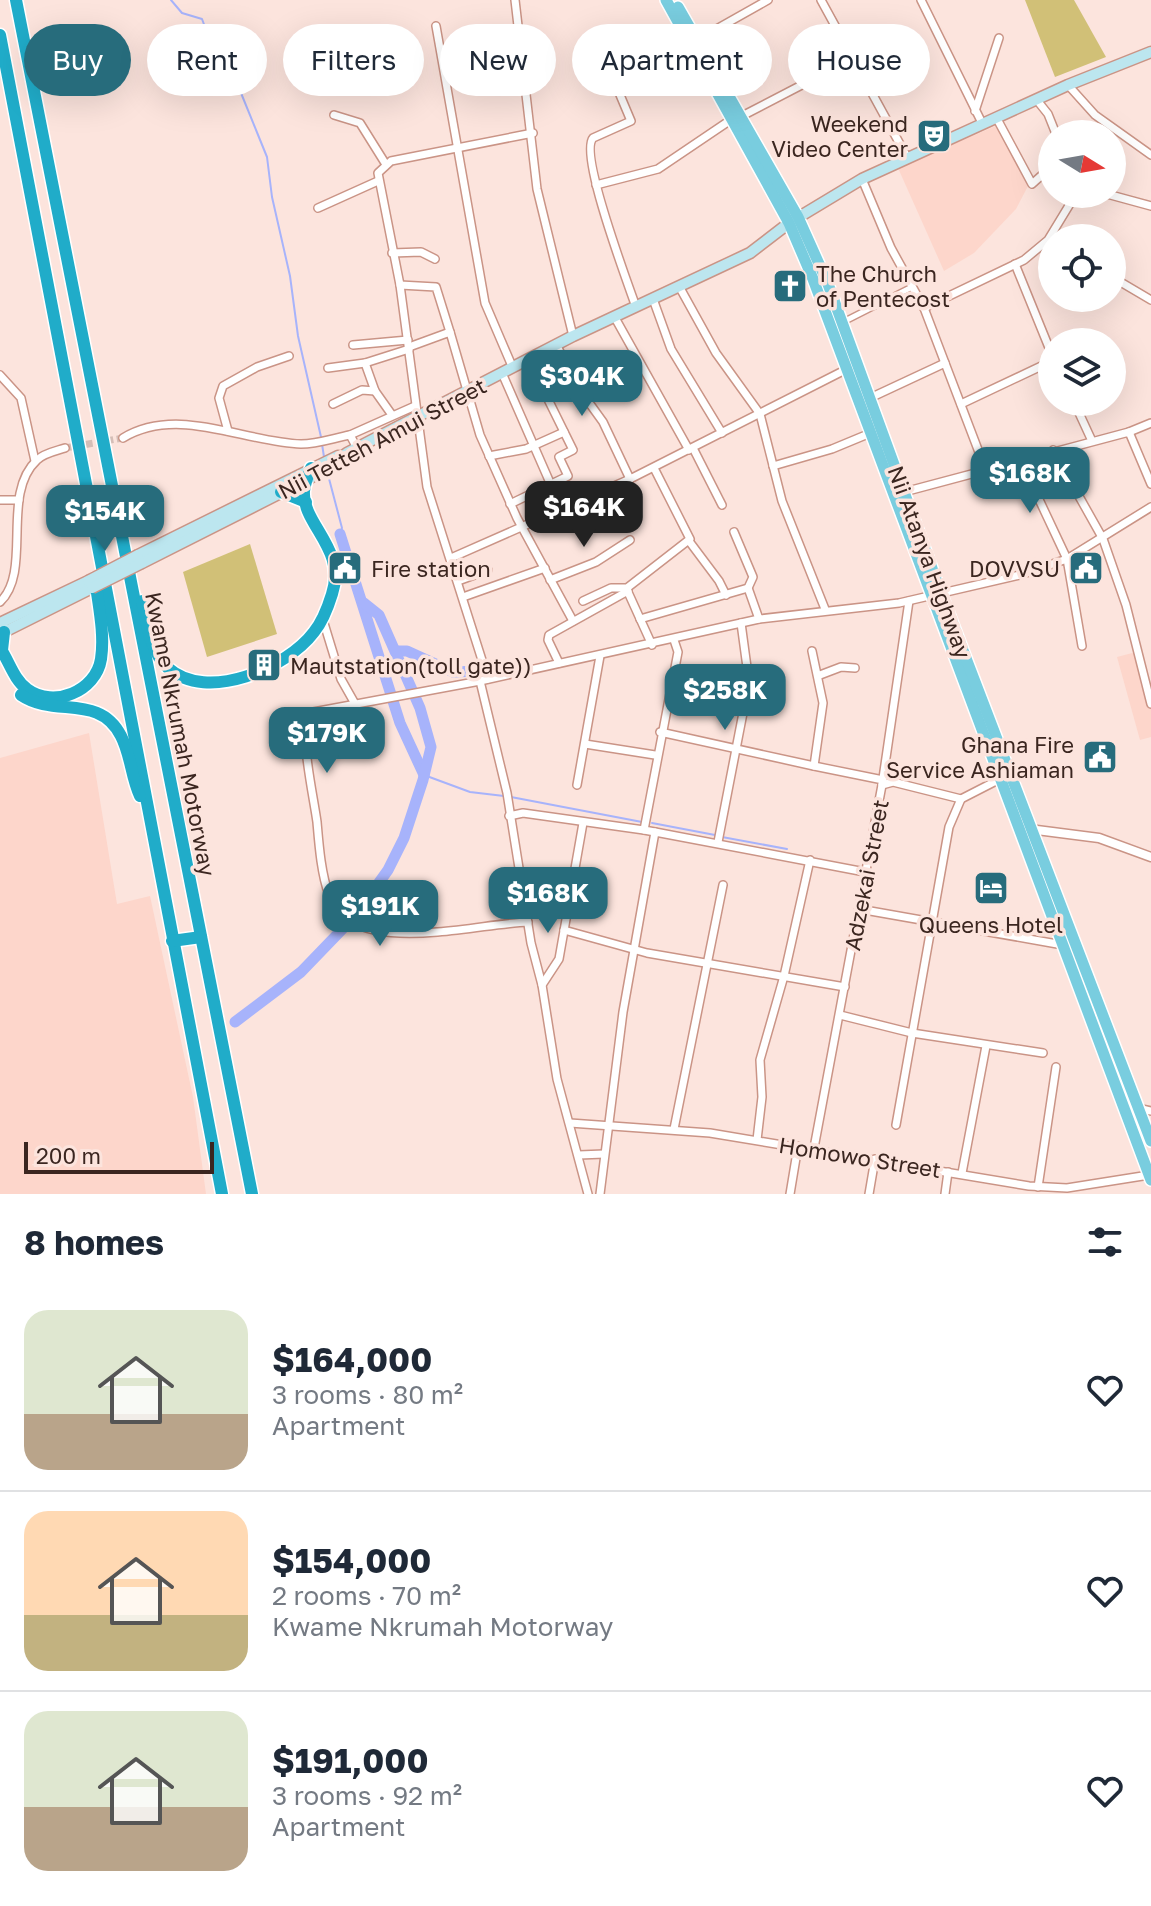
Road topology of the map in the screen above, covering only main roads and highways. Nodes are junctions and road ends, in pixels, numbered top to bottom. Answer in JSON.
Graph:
{"nodes":[{"id":1,"x":16,"y":0,"type":"edge"},
{"id":2,"x":666,"y":0,"type":"edge"},
{"id":3,"x":674,"y":0,"type":"edge"},
{"id":4,"x":0,"y":35,"type":"edge"},
{"id":5,"x":1151,"y":52,"type":"edge"},
{"id":6,"x":737,"y":117,"type":"junction"},
{"id":7,"x":794,"y":220,"type":"junction"},
{"id":8,"x":106,"y":463,"type":"junction"},
{"id":9,"x":84,"y":468,"type":"junction"},
{"id":10,"x":309,"y":473,"type":"junction"},
{"id":11,"x":281,"y":492,"type":"junction"},
{"id":12,"x":306,"y":502,"type":"junction"},
{"id":13,"x":140,"y":559,"type":"junction"},
{"id":14,"x":935,"y":594,"type":"junction"},
{"id":15,"x":1,"y":630,"type":"edge"},
{"id":16,"x":1,"y":653,"type":"edge"},
{"id":17,"x":149,"y":813,"type":"junction"},
{"id":18,"x":201,"y":937,"type":"junction"},
{"id":19,"x":172,"y":941,"type":"junction"},
{"id":20,"x":1151,"y":1141,"type":"edge"},
{"id":21,"x":1150,"y":1178,"type":"edge"},
{"id":22,"x":222,"y":1194,"type":"edge"},
{"id":23,"x":252,"y":1194,"type":"edge"}],
"edges":[{"from":1,"to":8,"type":"highway","name":"Kwame Nkrumah Motorway"},
{"from":2,"to":6,"type":"main road"},
{"from":3,"to":6,"type":"main road","name":"Nii Atanya Highway"},
{"from":4,"to":9,"type":"highway","name":"Kwame Nkrumah Motorway"},
{"from":5,"to":7,"type":"main road","name":"Nii Tetteh Amui Street"},
{"from":6,"to":7,"type":"main road","name":"Nii Atanya Highway"},
{"from":7,"to":10,"type":"main road","name":"Nii Tetteh Amui Street"},
{"from":7,"to":14,"type":"main road"},
{"from":7,"to":14,"type":"main road","name":"Nii Atanya Highway"},
{"from":8,"to":12,"type":"highway"},
{"from":8,"to":18,"type":"highway","name":"Kwame Nkrumah Motorway"},
{"from":9,"to":16,"type":"highway"},
{"from":9,"to":17,"type":"highway","name":"Kwame Nkrumah Motorway"},
{"from":10,"to":11,"type":"main road","name":"Nii Tetteh Amui Street"},
{"from":10,"to":12,"type":"highway"},
{"from":10,"to":13,"type":"main road"},
{"from":11,"to":12,"type":"highway"},
{"from":11,"to":13,"type":"main road","name":"Nii Tetteh Amui Street"},
{"from":13,"to":15,"type":"main road","name":"Nii Tetteh Amui Street","bridge":true},
{"from":14,"to":20,"type":"main road","name":"Nii Atanya Highway"},
{"from":14,"to":21,"type":"main road"},
{"from":15,"to":16,"type":"highway"},
{"from":16,"to":17,"type":"highway"},
{"from":17,"to":19,"type":"highway","name":"Kwame Nkrumah Motorway"},
{"from":18,"to":19,"type":"highway"},
{"from":18,"to":23,"type":"highway","name":"Kwame Nkrumah Motorway"},
{"from":19,"to":22,"type":"highway","name":"Kwame Nkrumah Motorway"}]}
